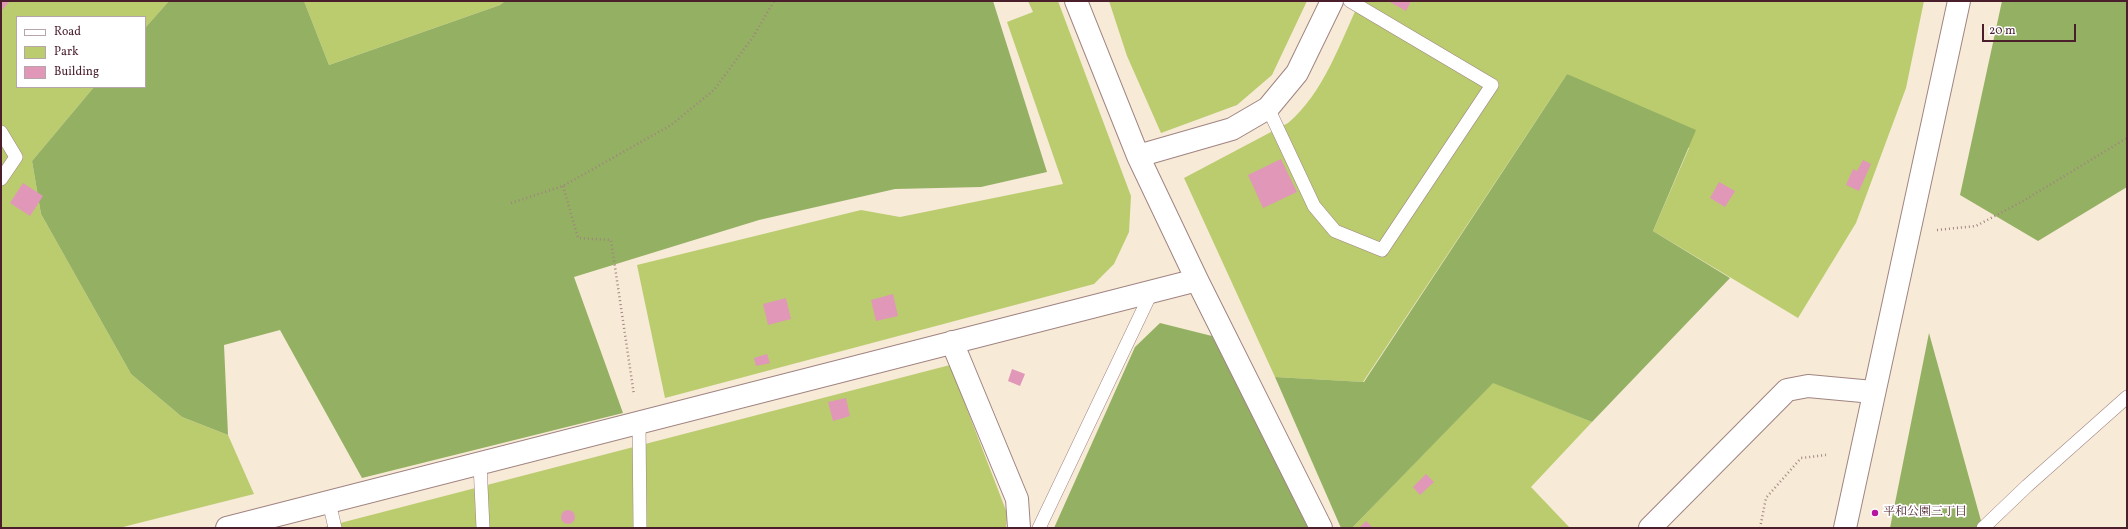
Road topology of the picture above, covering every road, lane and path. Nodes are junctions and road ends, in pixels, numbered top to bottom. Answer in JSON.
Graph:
{"nodes":[{"id":1,"x":774,"y":1,"type":"edge"},
{"id":2,"x":1076,"y":1,"type":"edge"},
{"id":3,"x":1332,"y":1,"type":"edge"},
{"id":4,"x":1350,"y":1,"type":"edge"},
{"id":5,"x":1959,"y":1,"type":"edge"},
{"id":6,"x":1268,"y":108,"type":"junction"},
{"id":7,"x":1,"y":132,"type":"edge"},
{"id":8,"x":2127,"y":138,"type":"edge"},
{"id":9,"x":1138,"y":156,"type":"junction"},
{"id":10,"x":1,"y":179,"type":"edge"},
{"id":11,"x":563,"y":186,"type":"junction"},
{"id":12,"x":511,"y":203,"type":"dead end"},
{"id":13,"x":1909,"y":228,"type":"junction"},
{"id":14,"x":1196,"y":280,"type":"junction"},
{"id":15,"x":1152,"y":291,"type":"junction"},
{"id":16,"x":952,"y":342,"type":"junction"},
{"id":17,"x":1873,"y":392,"type":"junction"},
{"id":18,"x":2127,"y":397,"type":"edge"},
{"id":19,"x":639,"y":423,"type":"junction"},
{"id":20,"x":1826,"y":454,"type":"dead end"},
{"id":21,"x":480,"y":464,"type":"junction"},
{"id":22,"x":329,"y":502,"type":"junction"},
{"id":23,"x":227,"y":528,"type":"edge"},
{"id":24,"x":335,"y":528,"type":"edge"},
{"id":25,"x":483,"y":528,"type":"edge"},
{"id":26,"x":640,"y":528,"type":"edge"},
{"id":27,"x":1019,"y":528,"type":"edge"},
{"id":28,"x":1039,"y":528,"type":"edge"},
{"id":29,"x":1321,"y":528,"type":"edge"},
{"id":30,"x":1650,"y":528,"type":"edge"},
{"id":31,"x":1760,"y":528,"type":"edge"},
{"id":32,"x":1845,"y":528,"type":"edge"},
{"id":33,"x":1983,"y":528,"type":"edge"}],
"edges":[{"from":1,"to":11,"type":"path"},
{"from":2,"to":9,"type":"street"},
{"from":3,"to":6,"type":"street"},
{"from":4,"to":6,"type":"lane"},
{"from":5,"to":13,"type":"street"},
{"from":6,"to":9,"type":"street"},
{"from":7,"to":10,"type":"lane"},
{"from":8,"to":13,"type":"path"},
{"from":9,"to":14,"type":"street"},
{"from":11,"to":12,"type":"path"},
{"from":11,"to":19,"type":"path"},
{"from":13,"to":17,"type":"street"},
{"from":14,"to":15,"type":"street"},
{"from":14,"to":29,"type":"street"},
{"from":15,"to":16,"type":"street"},
{"from":15,"to":28,"type":"lane"},
{"from":16,"to":19,"type":"street"},
{"from":16,"to":27,"type":"street"},
{"from":17,"to":30,"type":"street"},
{"from":17,"to":32,"type":"street"},
{"from":18,"to":33,"type":"lane"},
{"from":19,"to":21,"type":"street"},
{"from":19,"to":26,"type":"lane"},
{"from":20,"to":31,"type":"path"},
{"from":21,"to":22,"type":"street"},
{"from":21,"to":25,"type":"lane"},
{"from":22,"to":23,"type":"street"},
{"from":22,"to":24,"type":"lane"}]}
